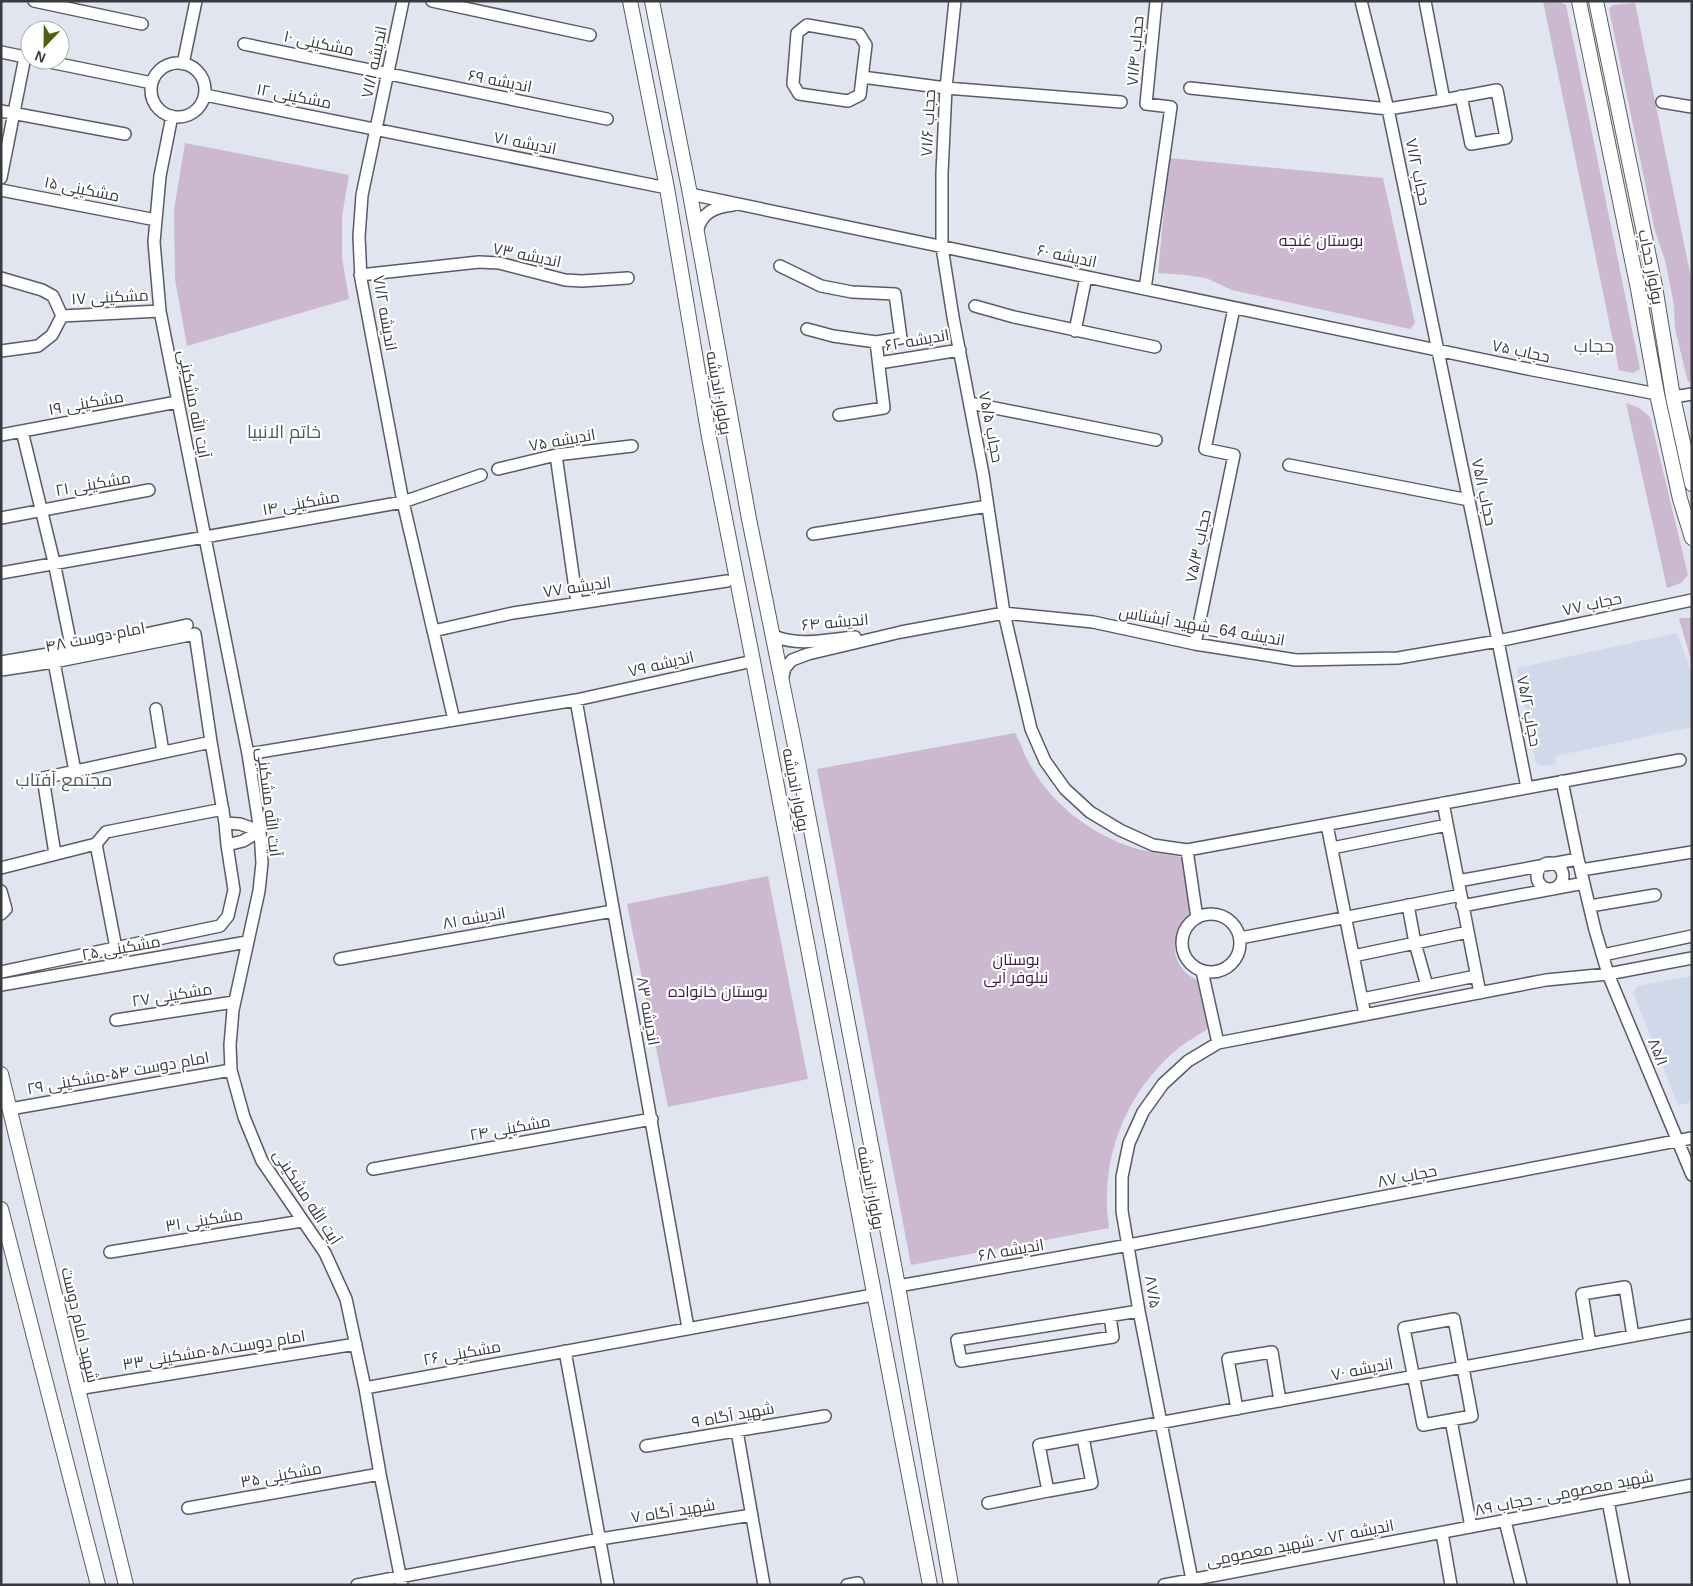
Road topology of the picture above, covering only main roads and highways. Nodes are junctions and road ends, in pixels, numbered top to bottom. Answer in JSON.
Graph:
{"nodes":[{"id":1,"x":630,"y":1,"type":"edge"},
{"id":2,"x":652,"y":1,"type":"edge"},
{"id":3,"x":1579,"y":1,"type":"edge"},
{"id":4,"x":1596,"y":1,"type":"edge"},
{"id":5,"x":1655,"y":286,"type":"junction"},
{"id":6,"x":1638,"y":289,"type":"junction"},
{"id":7,"x":1692,"y":484,"type":"edge"},
{"id":8,"x":748,"y":519,"type":"junction"},
{"id":9,"x":726,"y":524,"type":"junction"},
{"id":10,"x":1692,"y":538,"type":"edge"},
{"id":11,"x":1,"y":1074,"type":"edge"},
{"id":12,"x":1,"y":1209,"type":"edge"},
{"id":13,"x":98,"y":1585,"type":"edge"},
{"id":14,"x":126,"y":1585,"type":"edge"},
{"id":15,"x":930,"y":1585,"type":"edge"},
{"id":16,"x":951,"y":1585,"type":"edge"}],
"edges":[{"from":1,"to":9,"type":"main road","name":"بولوار اندیشه"},
{"from":2,"to":8,"type":"main road","name":"بولوار اندیشه"},
{"from":3,"to":6,"type":"main road","name":"بولوار حجاب"},
{"from":4,"to":5,"type":"main road","name":"بولوار حجاب"},
{"from":5,"to":6,"type":"main road"},
{"from":5,"to":7,"type":"main road","name":"بولوار حجاب"},
{"from":6,"to":10,"type":"main road","name":"بولوار حجاب"},
{"from":8,"to":9,"type":"main road"},
{"from":8,"to":16,"type":"main road","name":"بولوار اندیشه"},
{"from":9,"to":15,"type":"main road","name":"بولوار اندیشه"},
{"from":11,"to":14,"type":"main road","name":"شهید امام دوست"},
{"from":12,"to":13,"type":"main road"}]}
